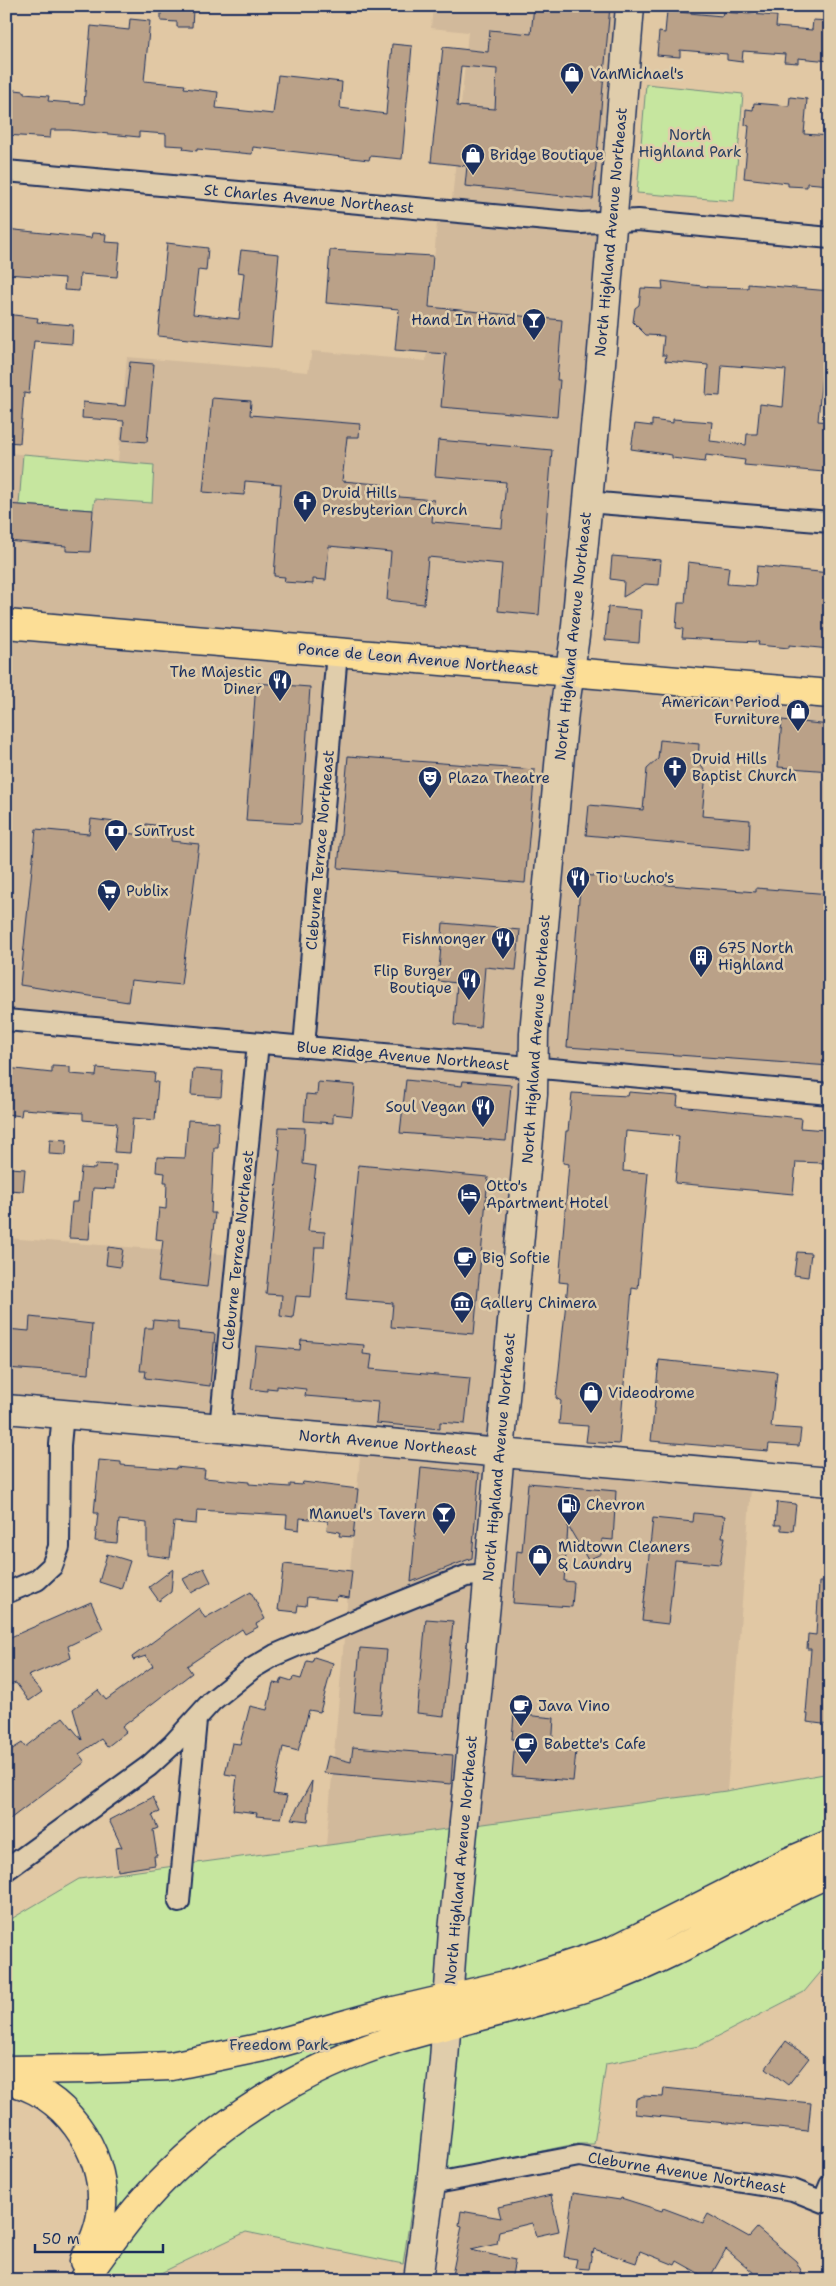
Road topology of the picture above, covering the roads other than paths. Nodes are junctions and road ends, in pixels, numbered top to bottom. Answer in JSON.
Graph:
{"nodes":[{"id":1,"x":630,"y":6,"type":"edge"},
{"id":2,"x":6,"y":171,"type":"edge"},
{"id":3,"x":612,"y":222,"type":"junction"},
{"id":4,"x":830,"y":238,"type":"edge"},
{"id":5,"x":587,"y":502,"type":"junction"},
{"id":6,"x":830,"y":522,"type":"edge"},
{"id":7,"x":6,"y":624,"type":"edge"},
{"id":8,"x":337,"y":652,"type":"junction"},
{"id":9,"x":570,"y":672,"type":"junction"},
{"id":10,"x":830,"y":694,"type":"edge"},
{"id":11,"x":6,"y":1020,"type":"edge"},
{"id":12,"x":258,"y":1043,"type":"junction"},
{"id":13,"x":304,"y":1047,"type":"junction"},
{"id":14,"x":534,"y":1069,"type":"junction"},
{"id":15,"x":830,"y":1094,"type":"edge"},
{"id":16,"x":6,"y":1409,"type":"edge"},
{"id":17,"x":63,"y":1414,"type":"junction"},
{"id":18,"x":220,"y":1428,"type":"junction"},
{"id":19,"x":500,"y":1452,"type":"junction"},
{"id":20,"x":830,"y":1482,"type":"edge"},
{"id":21,"x":489,"y":1574,"type":"junction"},
{"id":22,"x":6,"y":1593,"type":"edge"},
{"id":23,"x":196,"y":1720,"type":"junction"},
{"id":24,"x":830,"y":1844,"type":"edge"},
{"id":25,"x":6,"y":1870,"type":"edge"},
{"id":26,"x":830,"y":1873,"type":"edge"},
{"id":27,"x":180,"y":1902,"type":"dead end"},
{"id":28,"x":448,"y":1998,"type":"junction"},
{"id":29,"x":446,"y":2026,"type":"junction"},
{"id":30,"x":6,"y":2070,"type":"edge"},
{"id":31,"x":6,"y":2080,"type":"edge"},
{"id":32,"x":431,"y":2184,"type":"junction"},
{"id":33,"x":828,"y":2200,"type":"edge"},
{"id":34,"x":75,"y":2280,"type":"edge"},
{"id":35,"x":83,"y":2280,"type":"edge"},
{"id":36,"x":418,"y":2280,"type":"edge"}],
"edges":[{"from":1,"to":3,"type":"main road","name":"North Highland Avenue Northeast"},
{"from":2,"to":3,"type":"street","name":"St Charles Avenue Northeast"},
{"from":3,"to":4,"type":"street","name":"St Charles Avenue Northeast"},
{"from":3,"to":5,"type":"main road","name":"North Highland Avenue Northeast"},
{"from":5,"to":6,"type":"street"},
{"from":5,"to":9,"type":"main road","name":"North Highland Avenue Northeast"},
{"from":7,"to":8,"type":"highway","name":"Ponce de Leon Avenue Northeast"},
{"from":8,"to":9,"type":"highway","name":"Ponce de Leon Avenue Northeast"},
{"from":8,"to":13,"type":"street","name":"Cleburne Terrace Northeast"},
{"from":9,"to":10,"type":"highway","name":"Ponce de Leon Avenue Northeast"},
{"from":9,"to":14,"type":"main road","name":"North Highland Avenue Northeast"},
{"from":11,"to":12,"type":"street","name":"Blue Ridge Avenue Northeast"},
{"from":12,"to":13,"type":"street","name":"Blue Ridge Avenue Northeast"},
{"from":12,"to":18,"type":"street","name":"Cleburne Terrace Northeast"},
{"from":13,"to":14,"type":"street","name":"Blue Ridge Avenue Northeast"},
{"from":14,"to":15,"type":"street","name":"Blue Ridge Avenue Northeast"},
{"from":14,"to":19,"type":"main road","name":"North Highland Avenue Northeast"},
{"from":16,"to":17,"type":"main road","name":"North Avenue Northeast"},
{"from":17,"to":18,"type":"main road","name":"North Avenue Northeast"},
{"from":17,"to":22,"type":"street"},
{"from":18,"to":19,"type":"main road","name":"North Avenue Northeast"},
{"from":19,"to":20,"type":"main road","name":"North Avenue Northeast"},
{"from":19,"to":21,"type":"main road","name":"North Highland Avenue Northeast"},
{"from":21,"to":23,"type":"street"},
{"from":21,"to":28,"type":"main road","name":"North Highland Avenue Northeast"},
{"from":23,"to":25,"type":"street"},
{"from":23,"to":27,"type":"street"},
{"from":24,"to":28,"type":"highway"},
{"from":26,"to":29,"type":"highway"},
{"from":28,"to":29,"type":"main road","name":"North Highland Avenue Northeast"},
{"from":28,"to":30,"type":"highway"},
{"from":29,"to":32,"type":"main road","name":"North Highland Avenue Northeast"},
{"from":29,"to":35,"type":"highway"},
{"from":31,"to":34,"type":"highway"},
{"from":32,"to":33,"type":"street","name":"Cleburne Avenue Northeast"},
{"from":32,"to":36,"type":"main road","name":"North Highland Avenue Northeast"}]}
